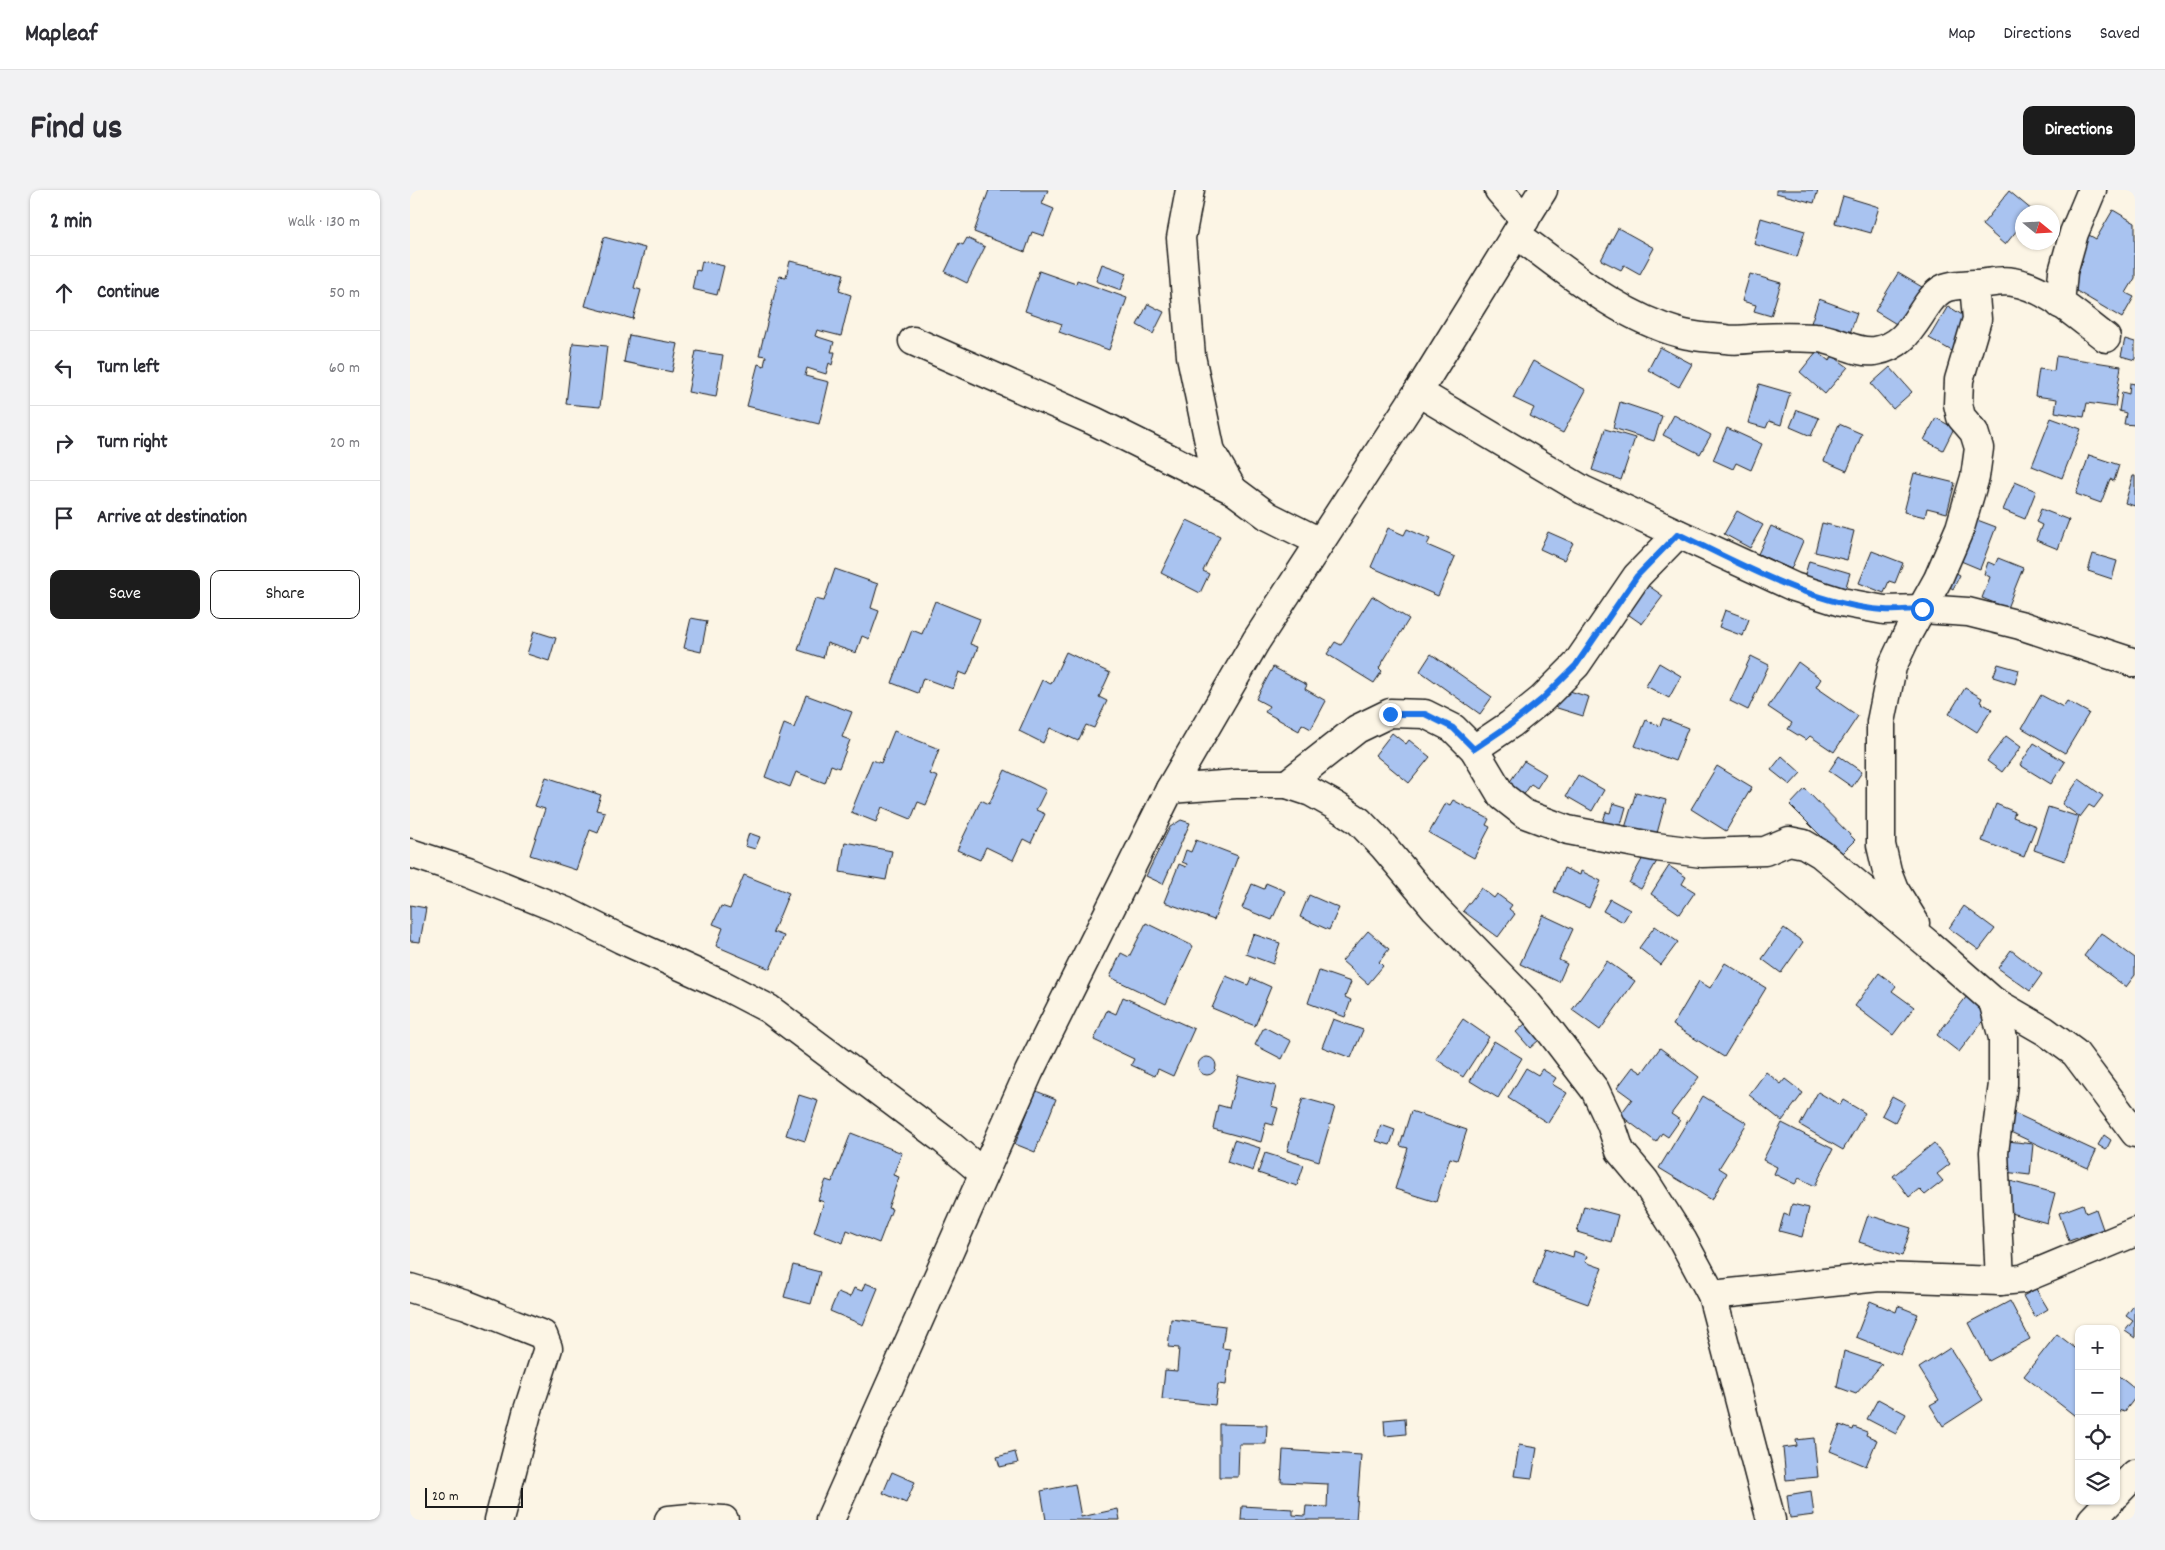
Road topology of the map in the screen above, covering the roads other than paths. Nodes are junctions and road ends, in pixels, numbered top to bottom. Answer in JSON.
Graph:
{"nodes":[{"id":1,"x":1190,"y":190,"type":"edge"},
{"id":2,"x":1498,"y":190,"type":"edge"},
{"id":3,"x":1543,"y":190,"type":"edge"},
{"id":4,"x":2092,"y":190,"type":"edge"},
{"id":5,"x":1520,"y":227,"type":"junction"},
{"id":6,"x":1974,"y":285,"type":"junction"},
{"id":7,"x":2060,"y":304,"type":"junction"},
{"id":8,"x":2106,"y":338,"type":"dead end"},
{"id":9,"x":913,"y":341,"type":"dead end"},
{"id":10,"x":1418,"y":392,"type":"junction"},
{"id":11,"x":1233,"y":490,"type":"junction"},
{"id":12,"x":1678,"y":534,"type":"junction"},
{"id":13,"x":1320,"y":542,"type":"junction"},
{"id":14,"x":1922,"y":609,"type":"junction"},
{"id":15,"x":2135,"y":663,"type":"edge"},
{"id":16,"x":1474,"y":749,"type":"junction"},
{"id":17,"x":1287,"y":784,"type":"junction"},
{"id":18,"x":1170,"y":789,"type":"junction"},
{"id":19,"x":410,"y":853,"type":"edge"},
{"id":20,"x":1928,"y":943,"type":"junction"},
{"id":21,"x":1993,"y":1001,"type":"junction"},
{"id":22,"x":2135,"y":1133,"type":"edge"},
{"id":23,"x":983,"y":1173,"type":"junction"},
{"id":24,"x":2135,"y":1232,"type":"edge"},
{"id":25,"x":2000,"y":1281,"type":"junction"},
{"id":26,"x":410,"y":1288,"type":"edge"},
{"id":27,"x":1712,"y":1295,"type":"junction"},
{"id":28,"x":2135,"y":1474,"type":"edge"},
{"id":29,"x":2120,"y":1490,"type":"edge"},
{"id":30,"x":2106,"y":1505,"type":"edge"},
{"id":31,"x":499,"y":1520,"type":"edge"},
{"id":32,"x":669,"y":1520,"type":"edge"},
{"id":33,"x":724,"y":1520,"type":"edge"},
{"id":34,"x":830,"y":1520,"type":"edge"},
{"id":35,"x":1771,"y":1520,"type":"edge"},
{"id":36,"x":2092,"y":1520,"type":"edge"}],
"edges":[{"from":1,"to":11,"type":"street"},
{"from":2,"to":5,"type":"street"},
{"from":3,"to":5,"type":"street"},
{"from":4,"to":7,"type":"street"},
{"from":5,"to":6,"type":"street"},
{"from":5,"to":10,"type":"street"},
{"from":6,"to":7,"type":"street"},
{"from":6,"to":14,"type":"street"},
{"from":7,"to":8,"type":"street"},
{"from":9,"to":11,"type":"street"},
{"from":10,"to":12,"type":"street"},
{"from":10,"to":13,"type":"street"},
{"from":11,"to":13,"type":"street"},
{"from":12,"to":14,"type":"street"},
{"from":12,"to":16,"type":"street"},
{"from":13,"to":18,"type":"street"},
{"from":14,"to":15,"type":"street"},
{"from":14,"to":20,"type":"street"},
{"from":16,"to":17,"type":"street"},
{"from":16,"to":20,"type":"street"},
{"from":17,"to":18,"type":"street"},
{"from":17,"to":27,"type":"street"},
{"from":18,"to":23,"type":"street"},
{"from":19,"to":23,"type":"street"},
{"from":20,"to":21,"type":"street"},
{"from":21,"to":22,"type":"street"},
{"from":21,"to":25,"type":"street"},
{"from":23,"to":34,"type":"street"},
{"from":24,"to":25,"type":"street"},
{"from":25,"to":27,"type":"street"},
{"from":26,"to":31,"type":"street"},
{"from":27,"to":35,"type":"street"},
{"from":28,"to":29,"type":"street"},
{"from":30,"to":36,"type":"street"},
{"from":32,"to":33,"type":"street"}]}
